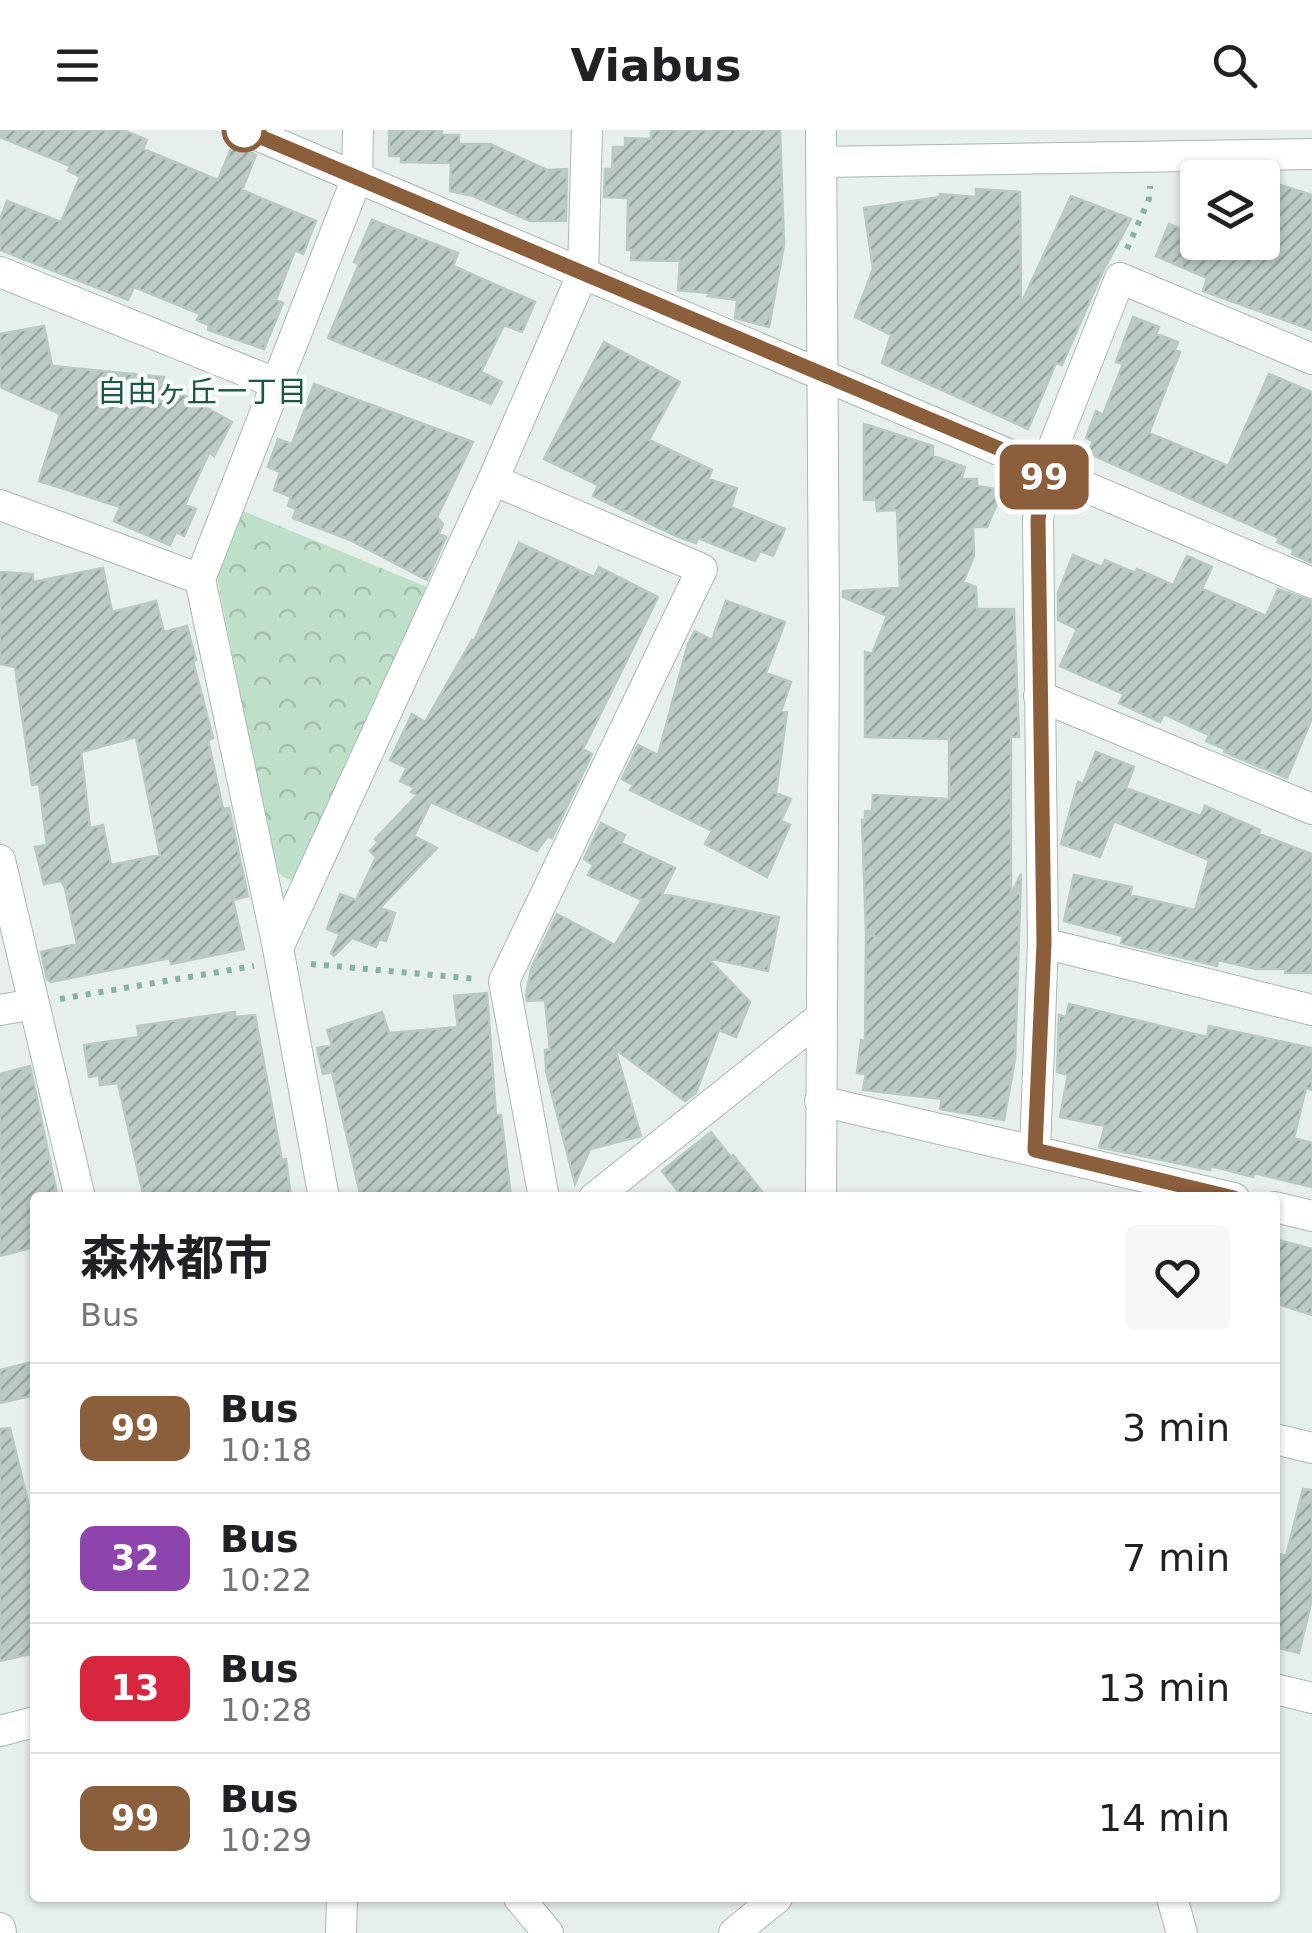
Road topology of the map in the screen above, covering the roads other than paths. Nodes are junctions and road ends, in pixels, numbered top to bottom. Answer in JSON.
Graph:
{"nodes":[{"id":1,"x":244,"y":130,"type":"edge"},
{"id":2,"x":358,"y":130,"type":"edge"},
{"id":3,"x":588,"y":130,"type":"edge"},
{"id":4,"x":821,"y":130,"type":"edge"},
{"id":5,"x":1312,"y":154,"type":"edge"},
{"id":6,"x":821,"y":162,"type":"junction"},
{"id":7,"x":356,"y":178,"type":"junction"},
{"id":8,"x":0,"y":272,"type":"edge"},
{"id":9,"x":583,"y":273,"type":"junction"},
{"id":10,"x":1312,"y":359,"type":"edge"},
{"id":11,"x":821,"y":376,"type":"junction"},
{"id":12,"x":275,"y":383,"type":"junction"},
{"id":13,"x":1045,"y":468,"type":"junction"},
{"id":14,"x":493,"y":480,"type":"junction"},
{"id":15,"x":0,"y":505,"type":"edge"},
{"id":16,"x":200,"y":579,"type":"junction"},
{"id":17,"x":1312,"y":583,"type":"edge"},
{"id":18,"x":1039,"y":696,"type":"junction"},
{"id":19,"x":1312,"y":809,"type":"edge"},
{"id":20,"x":0,"y":860,"type":"edge"},
{"id":21,"x":1044,"y":943,"type":"junction"},
{"id":22,"x":278,"y":948,"type":"junction"},
{"id":23,"x":34,"y":1004,"type":"junction"},
{"id":24,"x":0,"y":1010,"type":"edge"},
{"id":25,"x":1312,"y":1010,"type":"edge"},
{"id":26,"x":820,"y":1017,"type":"junction"},
{"id":27,"x":820,"y":1100,"type":"junction"},
{"id":28,"x":1035,"y":1150,"type":"junction"},
{"id":29,"x":79,"y":1192,"type":"edge"},
{"id":30,"x":323,"y":1192,"type":"edge"},
{"id":31,"x":543,"y":1192,"type":"edge"},
{"id":32,"x":601,"y":1192,"type":"edge"},
{"id":33,"x":821,"y":1192,"type":"edge"},
{"id":34,"x":1209,"y":1192,"type":"edge"},
{"id":35,"x":1280,"y":1209,"type":"edge"},
{"id":36,"x":1312,"y":1216,"type":"edge"},
{"id":37,"x":1280,"y":1440,"type":"edge"},
{"id":38,"x":1312,"y":1448,"type":"edge"},
{"id":39,"x":1280,"y":1689,"type":"edge"},
{"id":40,"x":1312,"y":1698,"type":"edge"},
{"id":41,"x":30,"y":1723,"type":"edge"},
{"id":42,"x":0,"y":1731,"type":"edge"},
{"id":43,"x":342,"y":1902,"type":"edge"},
{"id":44,"x":522,"y":1902,"type":"edge"},
{"id":45,"x":773,"y":1902,"type":"edge"},
{"id":46,"x":1173,"y":1902,"type":"edge"},
{"id":47,"x":341,"y":1933,"type":"edge"},
{"id":48,"x":548,"y":1933,"type":"edge"},
{"id":49,"x":734,"y":1933,"type":"edge"},
{"id":50,"x":1182,"y":1933,"type":"edge"}],
"edges":[{"from":1,"to":7,"type":"street"},
{"from":2,"to":7,"type":"street"},
{"from":3,"to":9,"type":"street"},
{"from":4,"to":6,"type":"street"},
{"from":5,"to":6,"type":"street"},
{"from":6,"to":11,"type":"street"},
{"from":7,"to":9,"type":"street"},
{"from":7,"to":12,"type":"street"},
{"from":8,"to":12,"type":"street"},
{"from":9,"to":11,"type":"street"},
{"from":9,"to":14,"type":"street"},
{"from":10,"to":13,"type":"street"},
{"from":11,"to":13,"type":"street"},
{"from":11,"to":26,"type":"street"},
{"from":12,"to":16,"type":"street"},
{"from":13,"to":17,"type":"street"},
{"from":13,"to":18,"type":"street"},
{"from":14,"to":22,"type":"street"},
{"from":14,"to":31,"type":"street"},
{"from":15,"to":16,"type":"street"},
{"from":16,"to":22,"type":"street"},
{"from":18,"to":19,"type":"street"},
{"from":18,"to":21,"type":"street"},
{"from":20,"to":23,"type":"street"},
{"from":21,"to":25,"type":"street"},
{"from":21,"to":28,"type":"street"},
{"from":22,"to":30,"type":"street"},
{"from":23,"to":24,"type":"street"},
{"from":23,"to":29,"type":"street"},
{"from":26,"to":27,"type":"street"},
{"from":26,"to":32,"type":"street"},
{"from":27,"to":28,"type":"street"},
{"from":27,"to":33,"type":"street"},
{"from":28,"to":34,"type":"street"},
{"from":35,"to":36,"type":"street"},
{"from":37,"to":38,"type":"street"},
{"from":39,"to":40,"type":"street"},
{"from":41,"to":42,"type":"street"},
{"from":43,"to":47,"type":"street"},
{"from":44,"to":48,"type":"street"},
{"from":45,"to":49,"type":"street"},
{"from":46,"to":50,"type":"street"}]}
